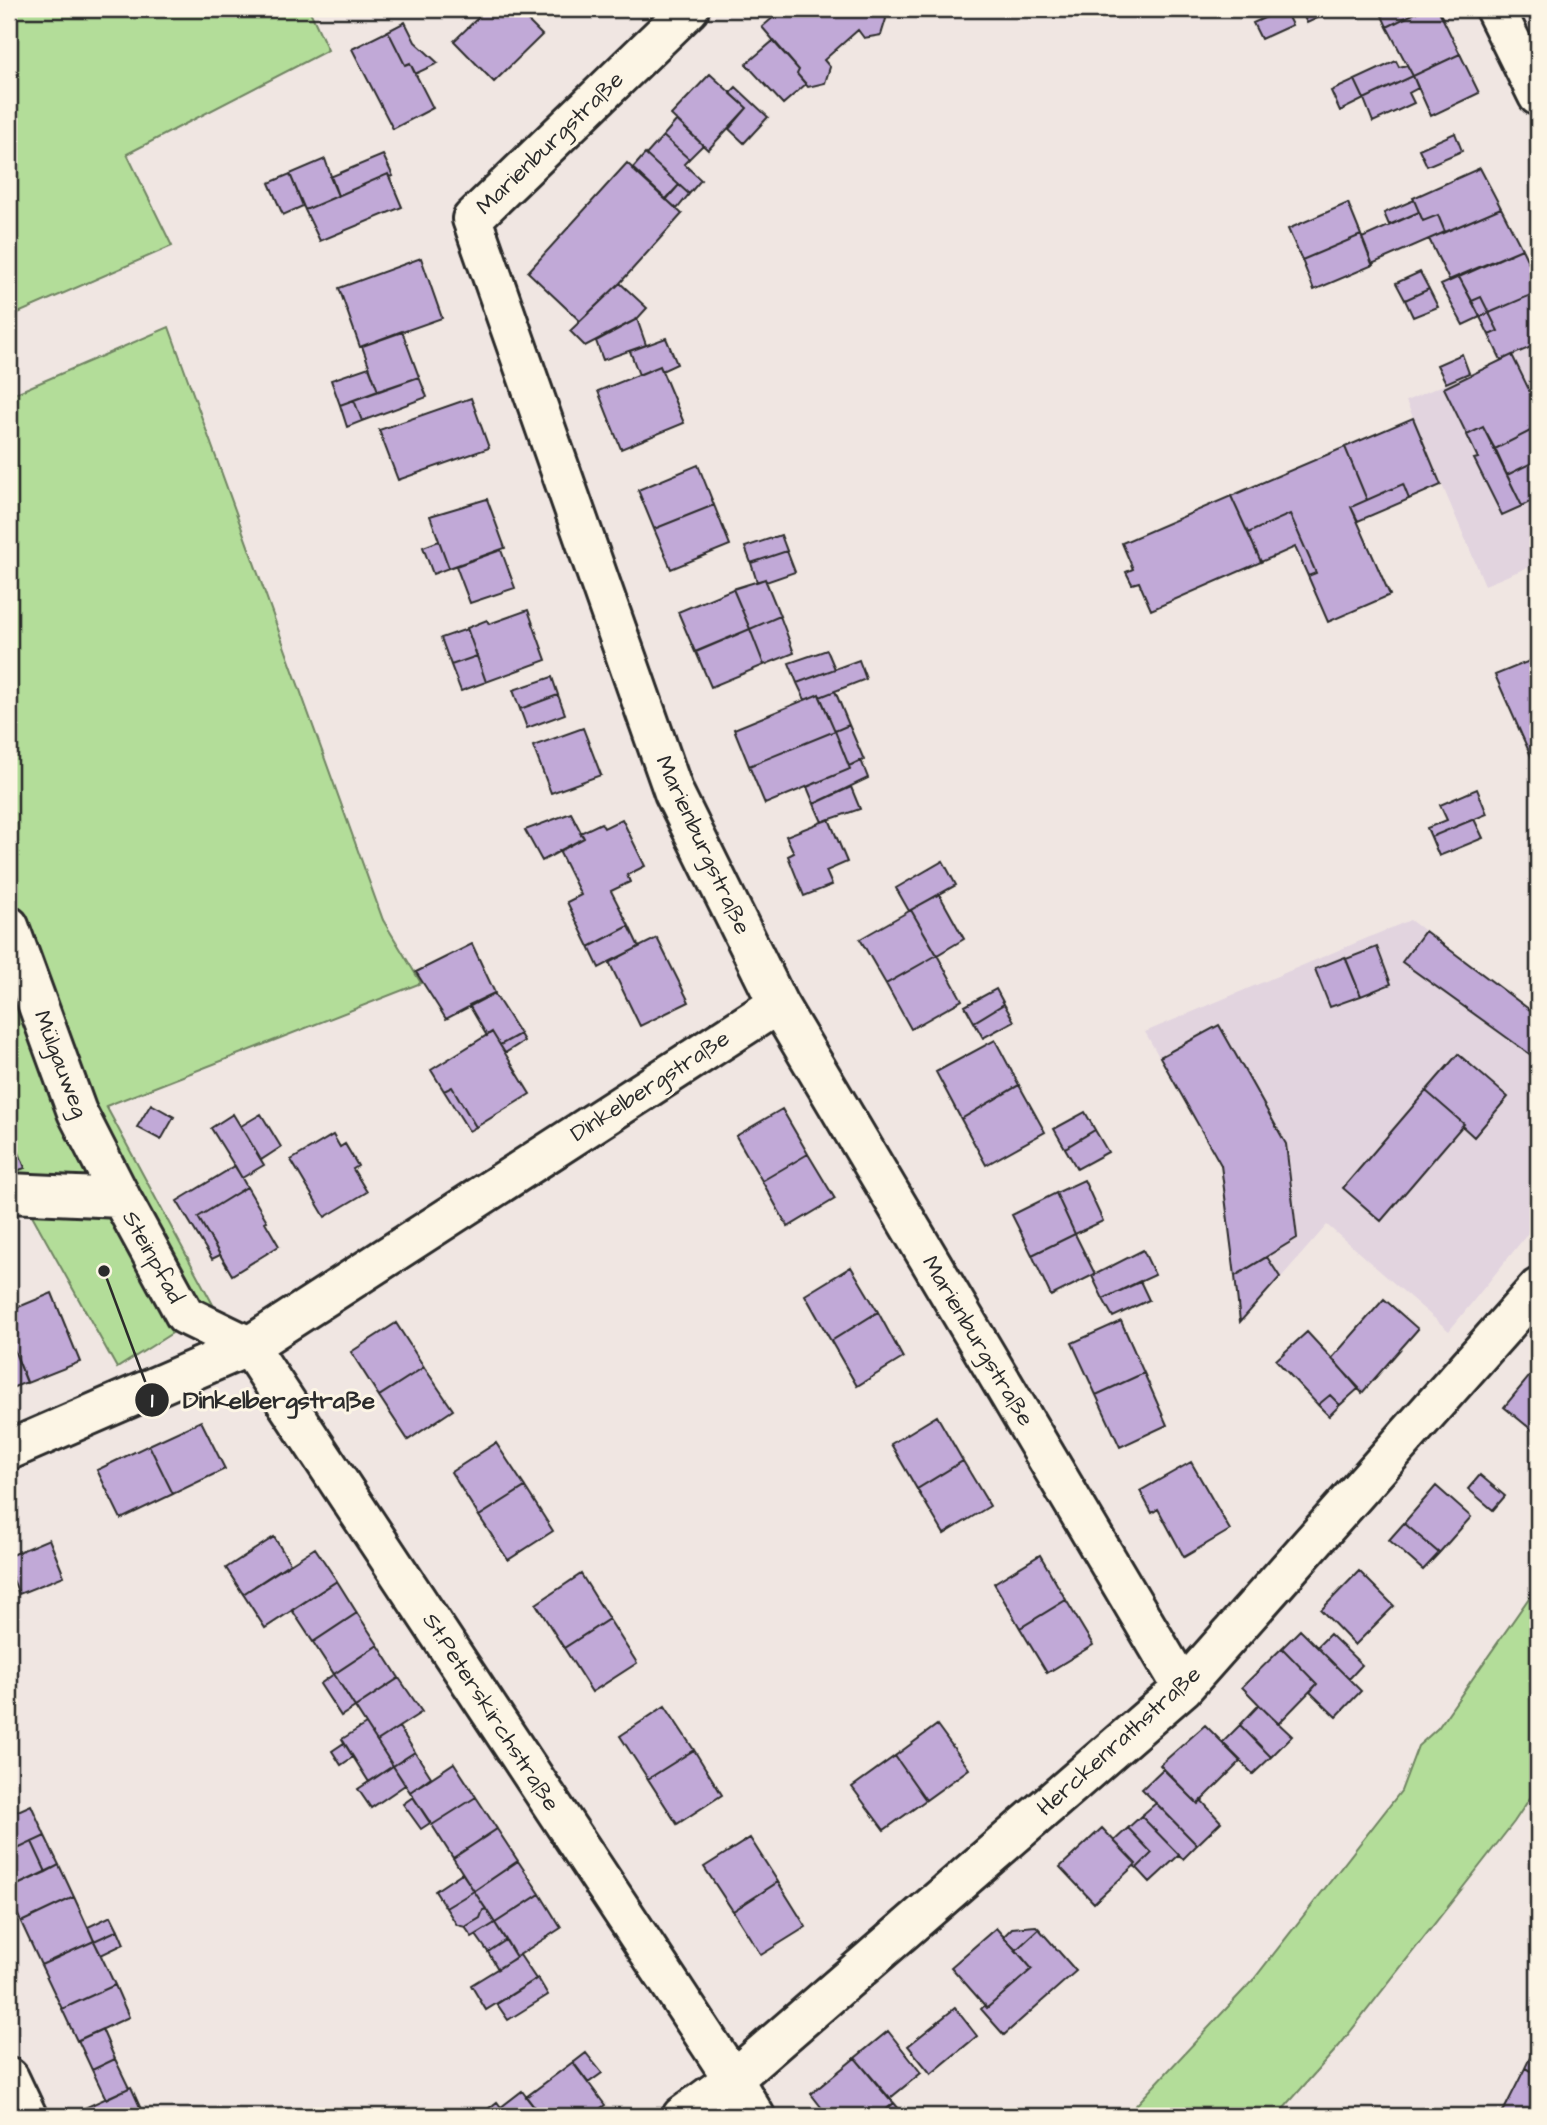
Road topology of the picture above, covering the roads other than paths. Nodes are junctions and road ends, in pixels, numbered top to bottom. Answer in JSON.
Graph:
{"nodes":[{"id":1,"x":689,"y":9,"type":"edge"},
{"id":2,"x":1495,"y":9,"type":"edge"},
{"id":3,"x":1538,"y":96,"type":"edge"},
{"id":4,"x":9,"y":926,"type":"edge"},
{"id":5,"x":778,"y":1004,"type":"junction"},
{"id":6,"x":9,"y":1194,"type":"edge"},
{"id":7,"x":121,"y":1198,"type":"junction"},
{"id":8,"x":1538,"y":1287,"type":"edge"},
{"id":9,"x":249,"y":1346,"type":"junction"},
{"id":10,"x":9,"y":1450,"type":"edge"},
{"id":11,"x":1183,"y":1688,"type":"junction"},
{"id":12,"x":9,"y":2078,"type":"edge"},
{"id":13,"x":733,"y":2079,"type":"junction"},
{"id":14,"x":27,"y":2116,"type":"edge"},
{"id":15,"x":682,"y":2116,"type":"edge"},
{"id":16,"x":755,"y":2116,"type":"edge"}],
"edges":[{"from":1,"to":5,"type":"street","name":"Marienburgstraße"},
{"from":2,"to":3,"type":"street"},
{"from":4,"to":7,"type":"street","name":"Mülgauweg"},
{"from":5,"to":9,"type":"street","name":"Dinkelbergstraße"},
{"from":5,"to":11,"type":"street","name":"Marienburgstraße"},
{"from":6,"to":7,"type":"street","name":"Steinpfad"},
{"from":7,"to":9,"type":"street","name":"Steinpfad"},
{"from":8,"to":11,"type":"street","name":"Herckenrathstraße"},
{"from":9,"to":10,"type":"street","name":"Dinkelbergstraße"},
{"from":9,"to":13,"type":"street","name":"St.Peterskirchstraße"},
{"from":11,"to":13,"type":"street","name":"Herckenrathstraße"},
{"from":12,"to":14,"type":"street"},
{"from":13,"to":15,"type":"street","name":"Herckenrathstraße"},
{"from":13,"to":16,"type":"street","name":"St.Peterskirchstraße"}]}
